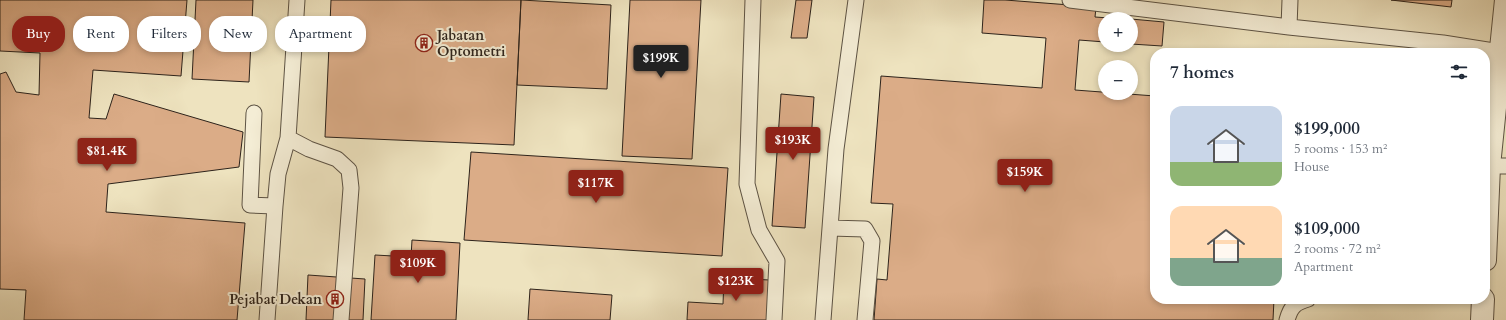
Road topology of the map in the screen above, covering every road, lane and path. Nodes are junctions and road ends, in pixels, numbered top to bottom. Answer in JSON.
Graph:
{"nodes":[{"id":1,"x":297,"y":0,"type":"edge"},
{"id":2,"x":753,"y":0,"type":"edge"},
{"id":3,"x":856,"y":0,"type":"edge"},
{"id":4,"x":1070,"y":0,"type":"edge"},
{"id":5,"x":1290,"y":0,"type":"edge"},
{"id":6,"x":1506,"y":0,"type":"edge"},
{"id":7,"x":1174,"y":6,"type":"edge"},
{"id":8,"x":1289,"y":27,"type":"junction"},
{"id":9,"x":1475,"y":48,"type":"edge"},
{"id":10,"x":1490,"y":50,"type":"edge"},
{"id":11,"x":1500,"y":52,"type":"junction"},
{"id":12,"x":254,"y":113,"type":"dead end"},
{"id":13,"x":288,"y":138,"type":"junction"},
{"id":14,"x":1498,"y":166,"type":"edge"},
{"id":15,"x":275,"y":206,"type":"junction"},
{"id":16,"x":1490,"y":219,"type":"edge"},
{"id":17,"x":830,"y":228,"type":"junction"},
{"id":18,"x":1296,"y":304,"type":"edge"},
{"id":19,"x":1483,"y":304,"type":"edge"},
{"id":20,"x":267,"y":320,"type":"edge"},
{"id":21,"x":341,"y":320,"type":"edge"},
{"id":22,"x":774,"y":320,"type":"edge"},
{"id":23,"x":822,"y":320,"type":"edge"},
{"id":24,"x":865,"y":320,"type":"edge"},
{"id":25,"x":1287,"y":320,"type":"edge"},
{"id":26,"x":1482,"y":320,"type":"edge"}],
"edges":[{"from":1,"to":13,"type":"lane"},
{"from":2,"to":22,"type":"lane"},
{"from":3,"to":17,"type":"lane"},
{"from":4,"to":7,"type":"lane"},
{"from":5,"to":8,"type":"lane"},
{"from":6,"to":11,"type":"street"},
{"from":7,"to":8,"type":"lane"},
{"from":8,"to":9,"type":"lane"},
{"from":10,"to":11,"type":"lane"},
{"from":11,"to":14,"type":"street"},
{"from":12,"to":15,"type":"lane"},
{"from":13,"to":15,"type":"lane"},
{"from":13,"to":21,"type":"lane"},
{"from":14,"to":16,"type":"street"},
{"from":15,"to":20,"type":"lane"},
{"from":17,"to":23,"type":"lane"},
{"from":17,"to":24,"type":"lane"},
{"from":18,"to":25,"type":"lane"},
{"from":19,"to":26,"type":"street"}]}
